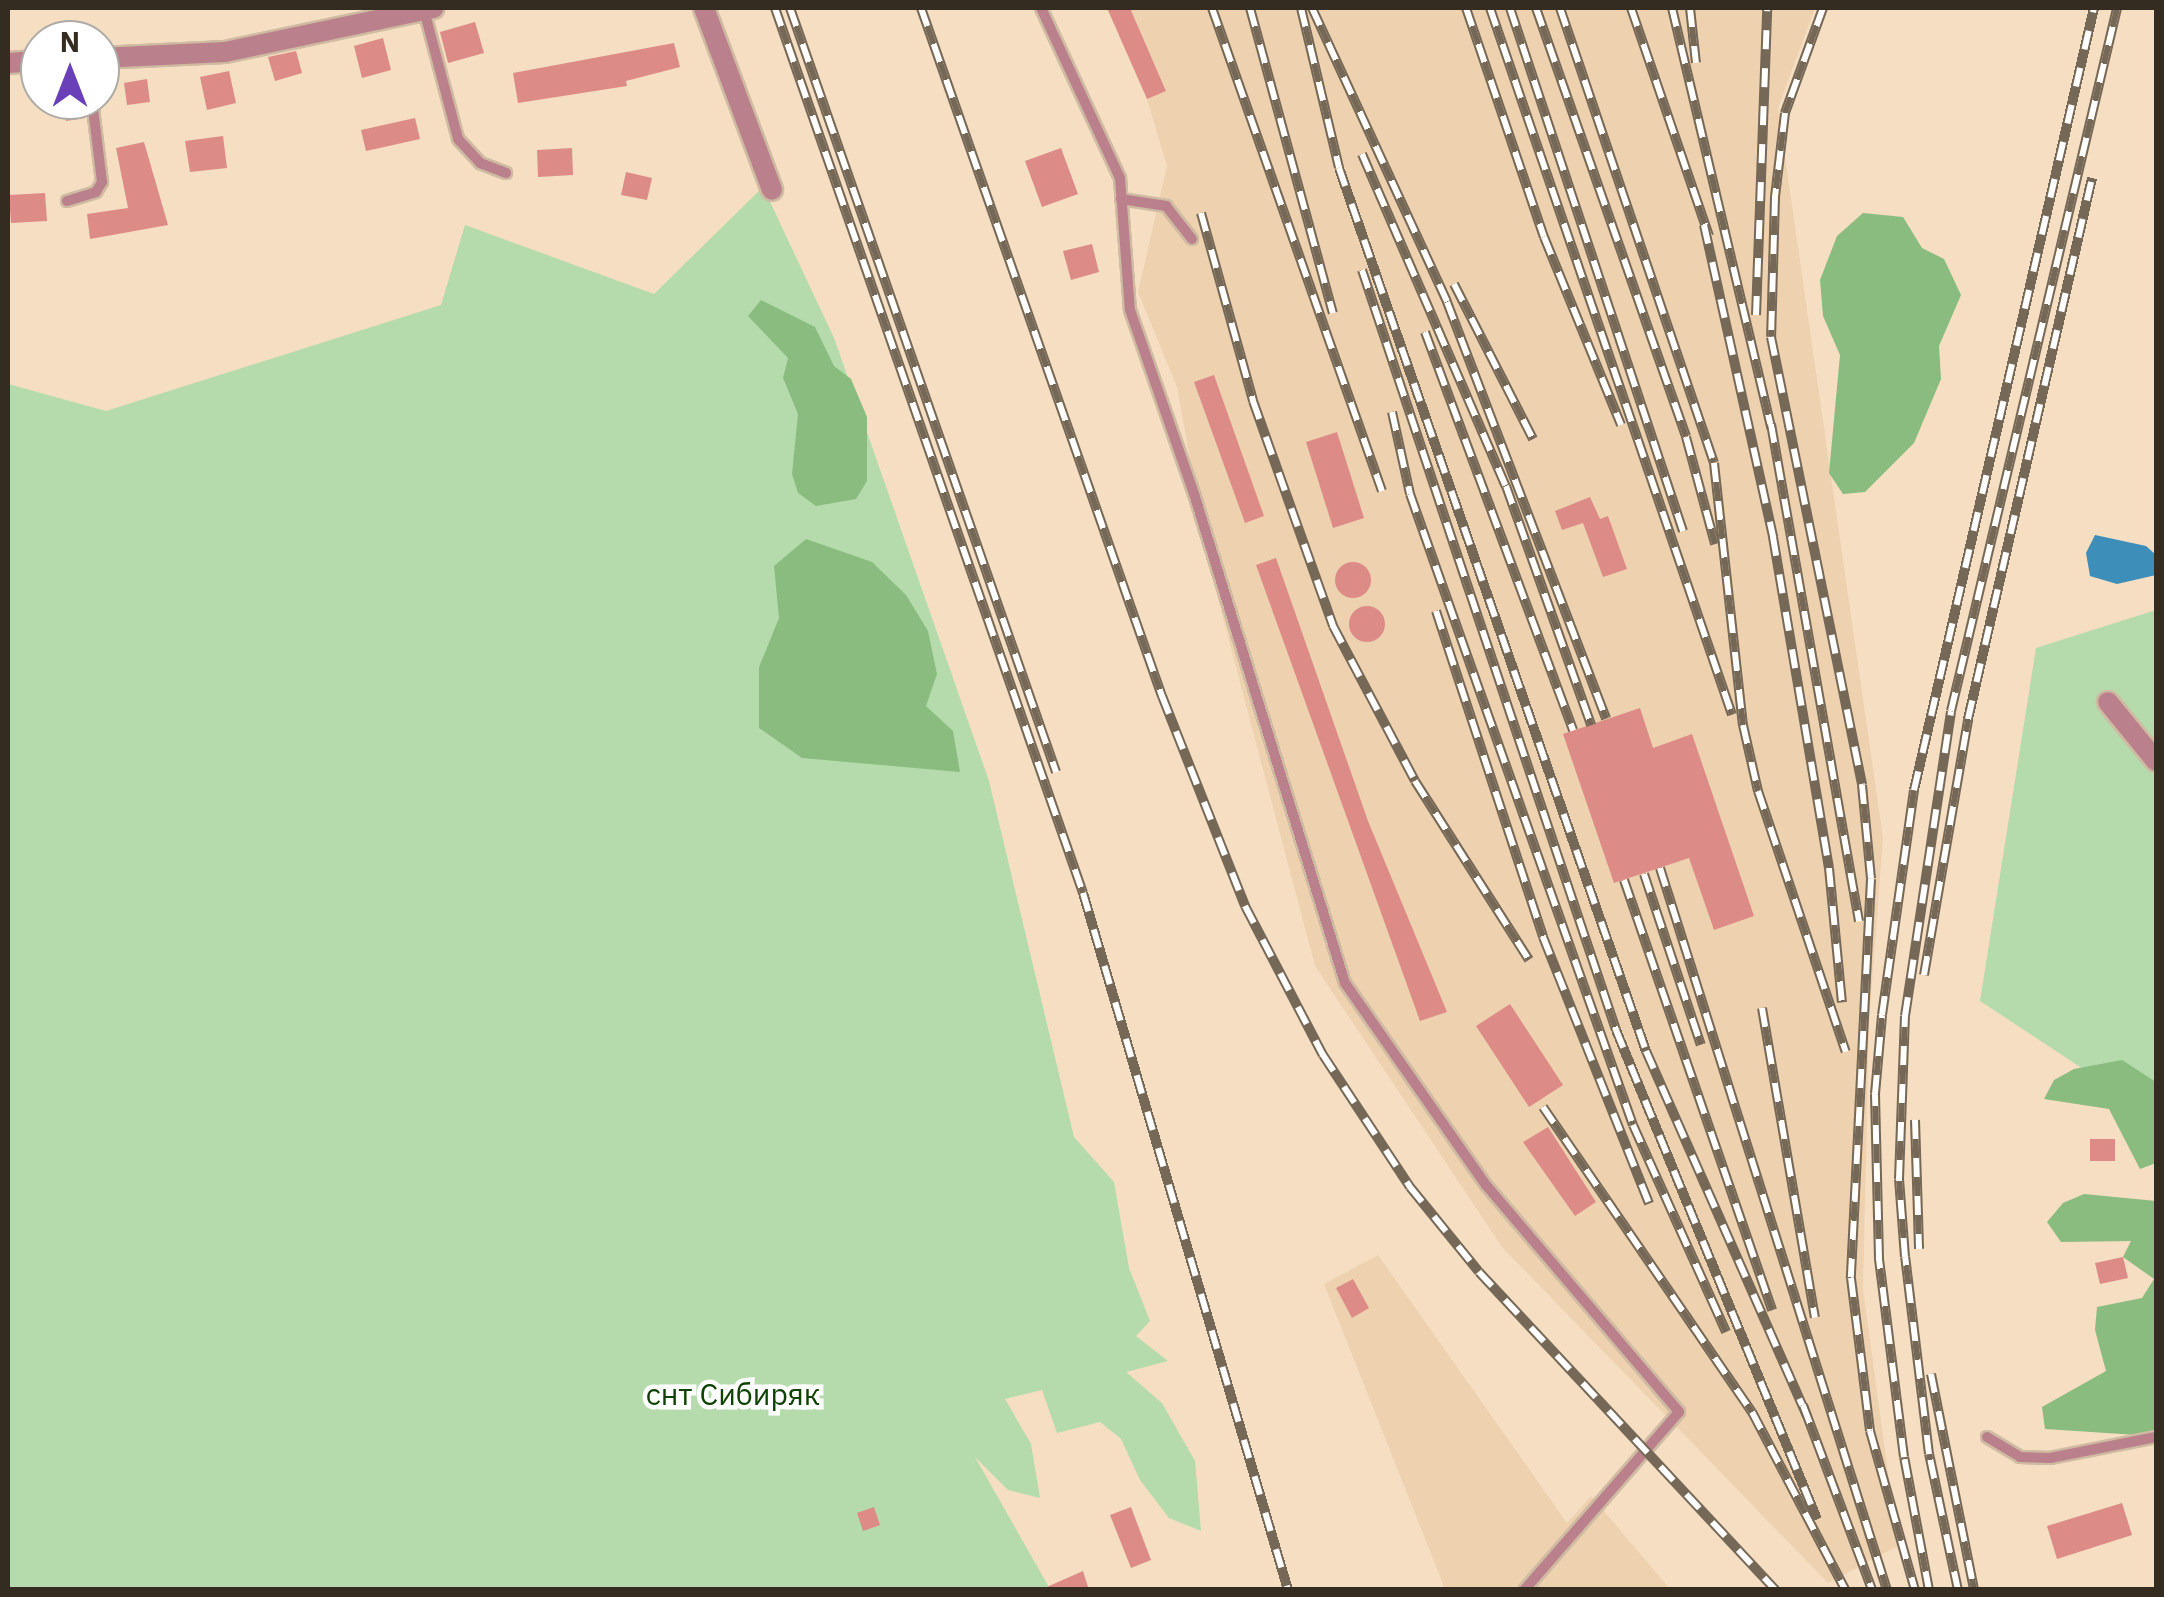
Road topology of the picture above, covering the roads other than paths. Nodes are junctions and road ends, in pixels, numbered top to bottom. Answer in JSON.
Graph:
{"nodes":[{"id":1,"x":704,"y":8,"type":"edge"},
{"id":2,"x":1041,"y":8,"type":"edge"},
{"id":3,"x":428,"y":9,"type":"edge"},
{"id":4,"x":120,"y":57,"type":"edge"},
{"id":5,"x":94,"y":120,"type":"edge"},
{"id":6,"x":506,"y":173,"type":"dead end"},
{"id":7,"x":772,"y":190,"type":"dead end"},
{"id":8,"x":1122,"y":200,"type":"junction"},
{"id":9,"x":68,"y":201,"type":"dead end"},
{"id":10,"x":1192,"y":239,"type":"dead end"},
{"id":11,"x":2108,"y":702,"type":"dead end"},
{"id":12,"x":2156,"y":761,"type":"edge"},
{"id":13,"x":2156,"y":1436,"type":"edge"},
{"id":14,"x":1987,"y":1437,"type":"dead end"},
{"id":15,"x":1524,"y":1590,"type":"edge"}],
"edges":[{"from":1,"to":7,"type":"street"},
{"from":2,"to":8,"type":"lane"},
{"from":3,"to":4,"type":"street"},
{"from":3,"to":6,"type":"lane"},
{"from":5,"to":9,"type":"lane"},
{"from":8,"to":10,"type":"lane"},
{"from":8,"to":15,"type":"lane"},
{"from":11,"to":12,"type":"street"},
{"from":13,"to":14,"type":"lane"}]}
